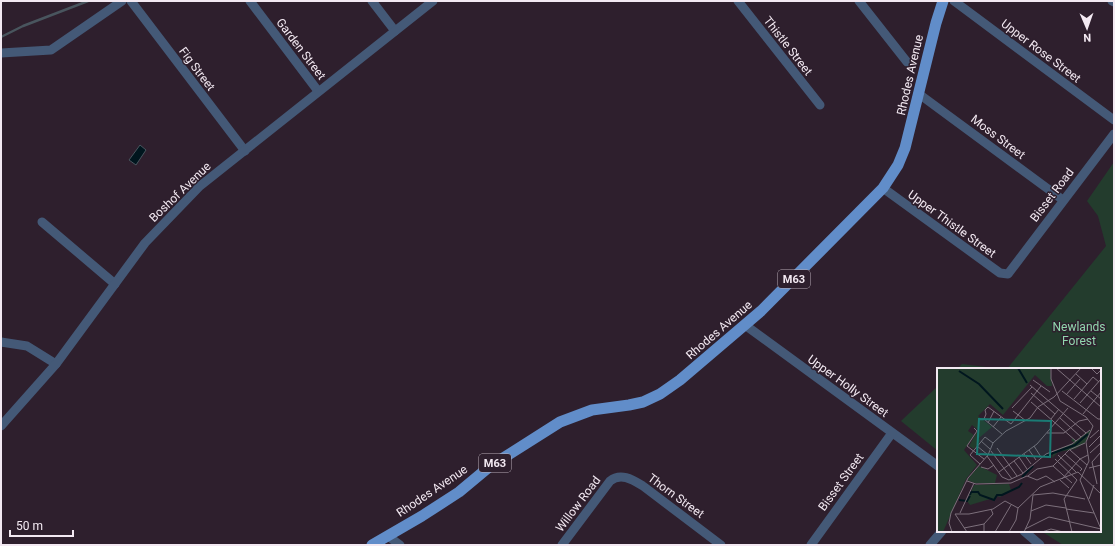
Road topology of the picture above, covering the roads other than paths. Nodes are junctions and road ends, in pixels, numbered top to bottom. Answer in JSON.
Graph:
{"nodes":[{"id":1,"x":122,"y":1,"type":"edge"},
{"id":2,"x":131,"y":1,"type":"edge"},
{"id":3,"x":250,"y":1,"type":"edge"},
{"id":4,"x":372,"y":1,"type":"edge"},
{"id":5,"x":433,"y":1,"type":"edge"},
{"id":6,"x":738,"y":1,"type":"edge"},
{"id":7,"x":859,"y":1,"type":"edge"},
{"id":8,"x":943,"y":1,"type":"edge"},
{"id":9,"x":954,"y":1,"type":"edge"},
{"id":10,"x":395,"y":31,"type":"junction"},
{"id":11,"x":1,"y":53,"type":"edge"},
{"id":12,"x":907,"y":62,"type":"dead end"},
{"id":13,"x":318,"y":91,"type":"junction"},
{"id":14,"x":919,"y":94,"type":"junction"},
{"id":15,"x":820,"y":105,"type":"dead end"},
{"id":16,"x":1114,"y":120,"type":"edge"},
{"id":17,"x":1114,"y":134,"type":"edge"},
{"id":18,"x":245,"y":151,"type":"junction"},
{"id":19,"x":883,"y":188,"type":"junction"},
{"id":20,"x":1063,"y":200,"type":"junction"},
{"id":21,"x":42,"y":222,"type":"dead end"},
{"id":22,"x":1010,"y":272,"type":"joint"},
{"id":23,"x":115,"y":284,"type":"junction"},
{"id":24,"x":745,"y":325,"type":"junction"},
{"id":25,"x":1,"y":342,"type":"edge"},
{"id":26,"x":56,"y":364,"type":"junction"},
{"id":27,"x":1,"y":426,"type":"edge"},
{"id":28,"x":892,"y":433,"type":"junction"},
{"id":29,"x":937,"y":465,"type":"edge"},
{"id":30,"x":613,"y":478,"type":"joint"},
{"id":31,"x":941,"y":532,"type":"edge"},
{"id":32,"x":1025,"y":532,"type":"edge"},
{"id":33,"x":388,"y":536,"type":"junction"},
{"id":34,"x":372,"y":545,"type":"edge"},
{"id":35,"x":400,"y":545,"type":"edge"},
{"id":36,"x":564,"y":545,"type":"edge"},
{"id":37,"x":721,"y":545,"type":"edge"},
{"id":38,"x":811,"y":545,"type":"edge"},
{"id":39,"x":930,"y":545,"type":"edge"},
{"id":40,"x":1040,"y":545,"type":"edge"}],
"edges":[{"from":1,"to":11,"type":"street"},
{"from":2,"to":18,"type":"street","name":"Fig Street"},
{"from":3,"to":13,"type":"street","name":"Garden Street"},
{"from":4,"to":10,"type":"street"},
{"from":5,"to":10,"type":"street","name":"Boshof Avenue"},
{"from":6,"to":15,"type":"street","name":"Thistle Street"},
{"from":7,"to":12,"type":"street"},
{"from":8,"to":14,"type":"main road","name":"Rhodes Avenue","number":"M63"},
{"from":9,"to":16,"type":"street","name":"Upper Rose Street"},
{"from":10,"to":13,"type":"street","name":"Boshof Avenue"},
{"from":13,"to":18,"type":"street","name":"Boshof Avenue"},
{"from":14,"to":19,"type":"main road","name":"Rhodes Avenue","number":"M63"},
{"from":14,"to":20,"type":"street","name":"Moss Street"},
{"from":17,"to":20,"type":"street","name":"Bisset Road"},
{"from":18,"to":23,"type":"street","name":"Boshof Avenue"},
{"from":19,"to":22,"type":"street","name":"Upper Thistle Street"},
{"from":19,"to":24,"type":"main road","name":"Rhodes Avenue","number":"M63"},
{"from":20,"to":22,"type":"street","name":"Bisset Road"},
{"from":21,"to":23,"type":"street"},
{"from":23,"to":26,"type":"street","name":"Boshof Avenue"},
{"from":24,"to":28,"type":"street","name":"Upper Holly Street"},
{"from":24,"to":33,"type":"main road","name":"Rhodes Avenue","number":"M63"},
{"from":25,"to":26,"type":"street"},
{"from":26,"to":27,"type":"street","name":"Boshof Avenue"},
{"from":28,"to":29,"type":"street","name":"Upper Holly Street"},
{"from":28,"to":38,"type":"street","name":"Bisset Street"},
{"from":30,"to":36,"type":"street","name":"Willow Road"},
{"from":30,"to":37,"type":"street","name":"Thorn Street"},
{"from":31,"to":39,"type":"street"},
{"from":32,"to":40,"type":"street"},
{"from":33,"to":34,"type":"main road","name":"Rhodes Avenue","number":"M63"},
{"from":33,"to":35,"type":"street"}]}
